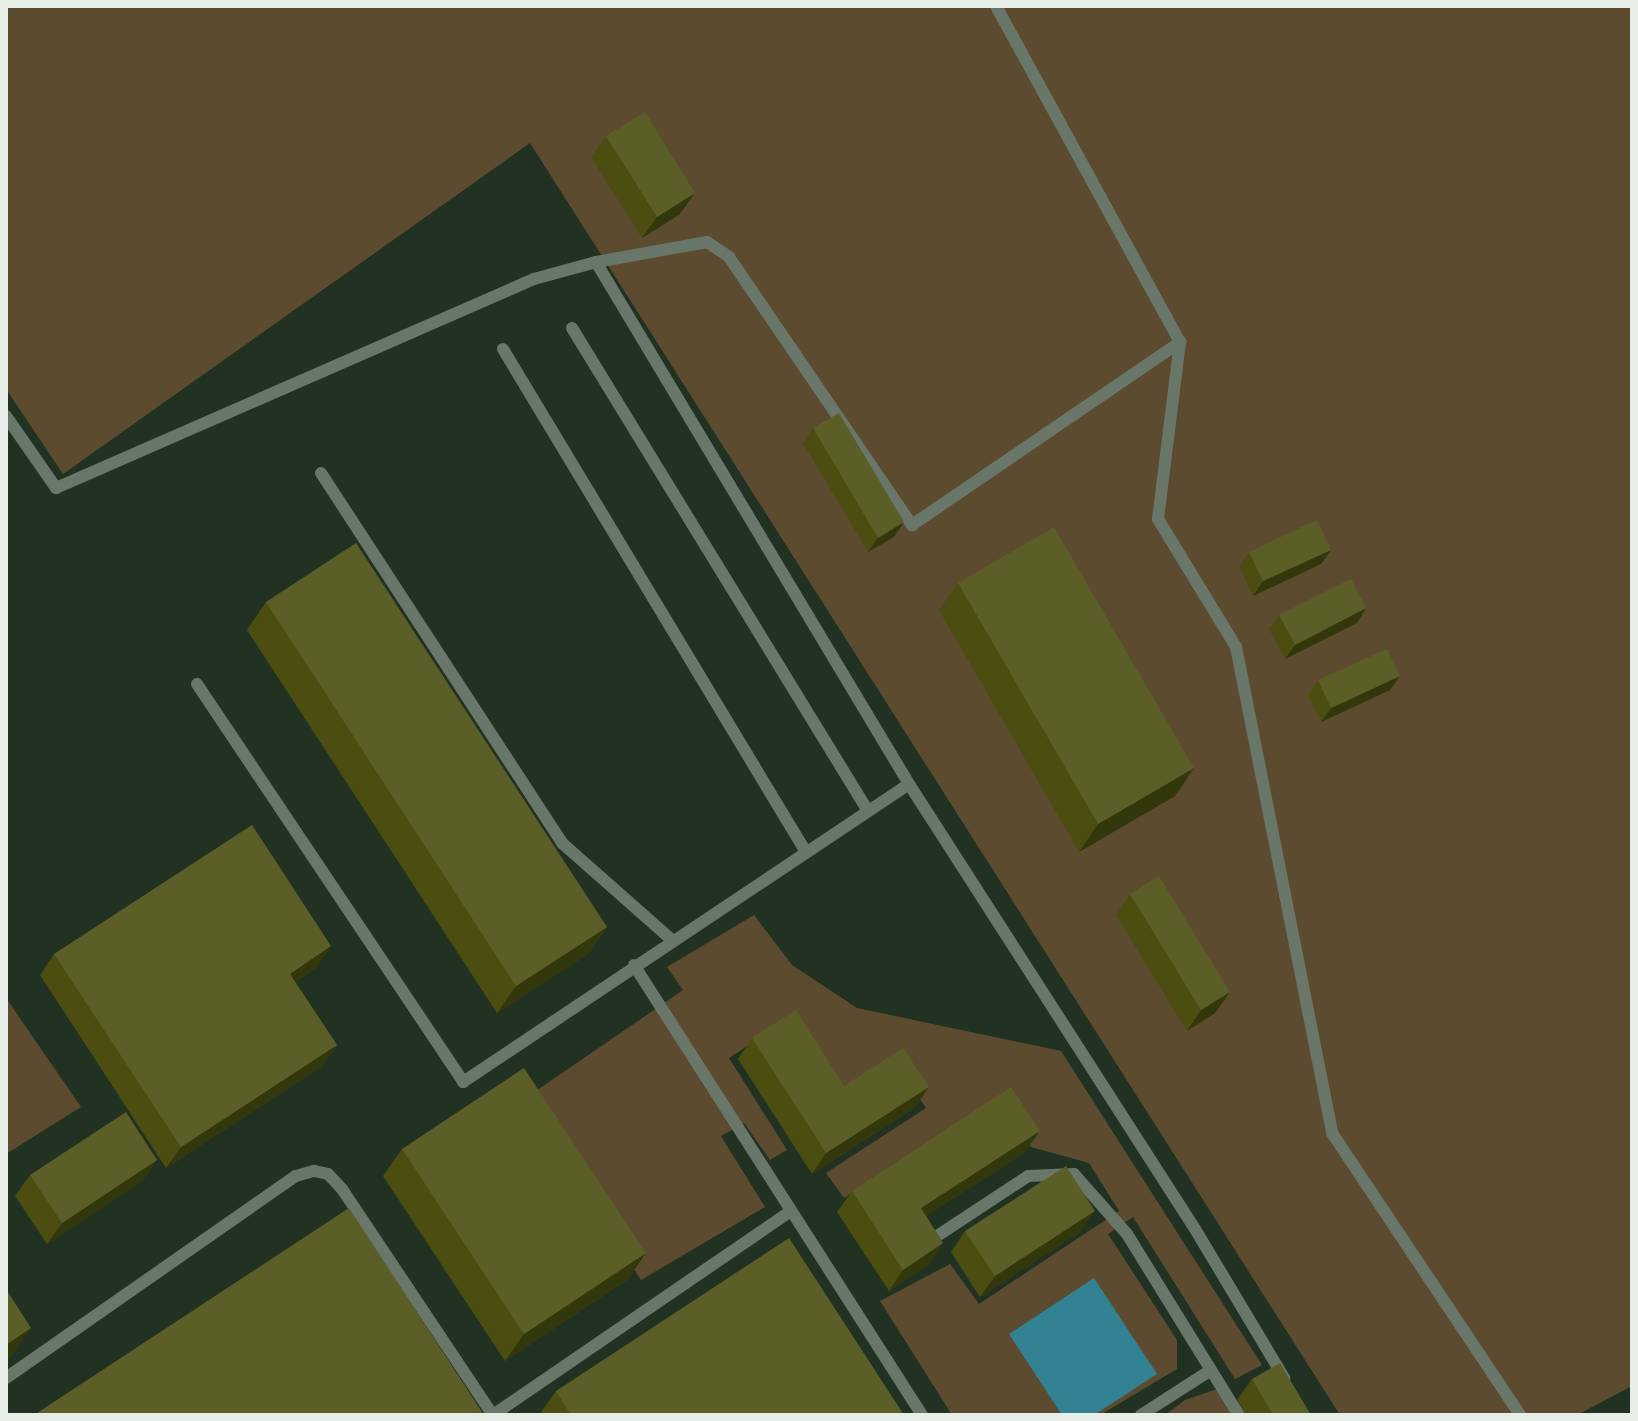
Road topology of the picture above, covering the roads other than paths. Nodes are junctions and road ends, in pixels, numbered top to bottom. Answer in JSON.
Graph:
{"nodes":[{"id":1,"x":996,"y":6,"type":"edge"},
{"id":2,"x":596,"y":262,"type":"junction"},
{"id":3,"x":572,"y":328,"type":"dead end"},
{"id":4,"x":1180,"y":342,"type":"junction"},
{"id":5,"x":503,"y":349,"type":"dead end"},
{"id":6,"x":6,"y":416,"type":"edge"},
{"id":7,"x":321,"y":473,"type":"dead end"},
{"id":8,"x":197,"y":684,"type":"dead end"},
{"id":9,"x":909,"y":784,"type":"junction"},
{"id":10,"x":868,"y":811,"type":"junction"},
{"id":11,"x":806,"y":852,"type":"junction"},
{"id":12,"x":671,"y":939,"type":"junction"},
{"id":13,"x":634,"y":965,"type":"junction"},
{"id":14,"x":790,"y":1212,"type":"junction"},
{"id":15,"x":931,"y":1240,"type":"edge"},
{"id":16,"x":1211,"y":1370,"type":"junction"},
{"id":17,"x":6,"y":1378,"type":"edge"},
{"id":18,"x":1290,"y":1388,"type":"edge"},
{"id":19,"x":922,"y":1415,"type":"edge"},
{"id":20,"x":1141,"y":1415,"type":"edge"},
{"id":21,"x":1239,"y":1415,"type":"edge"},
{"id":22,"x":1520,"y":1415,"type":"edge"}],
"edges":[{"from":1,"to":4,"type":"lane"},
{"from":2,"to":4,"type":"lane"},
{"from":2,"to":6,"type":"lane"},
{"from":2,"to":9,"type":"lane"},
{"from":3,"to":10,"type":"lane"},
{"from":4,"to":22,"type":"lane"},
{"from":5,"to":11,"type":"lane"},
{"from":7,"to":12,"type":"lane"},
{"from":8,"to":13,"type":"lane"},
{"from":9,"to":10,"type":"lane"},
{"from":9,"to":18,"type":"lane"},
{"from":10,"to":11,"type":"lane"},
{"from":11,"to":12,"type":"lane"},
{"from":12,"to":13,"type":"lane"},
{"from":13,"to":14,"type":"lane"},
{"from":14,"to":17,"type":"lane"},
{"from":14,"to":19,"type":"lane"},
{"from":15,"to":16,"type":"lane"},
{"from":16,"to":20,"type":"lane"},
{"from":16,"to":21,"type":"lane"}]}
